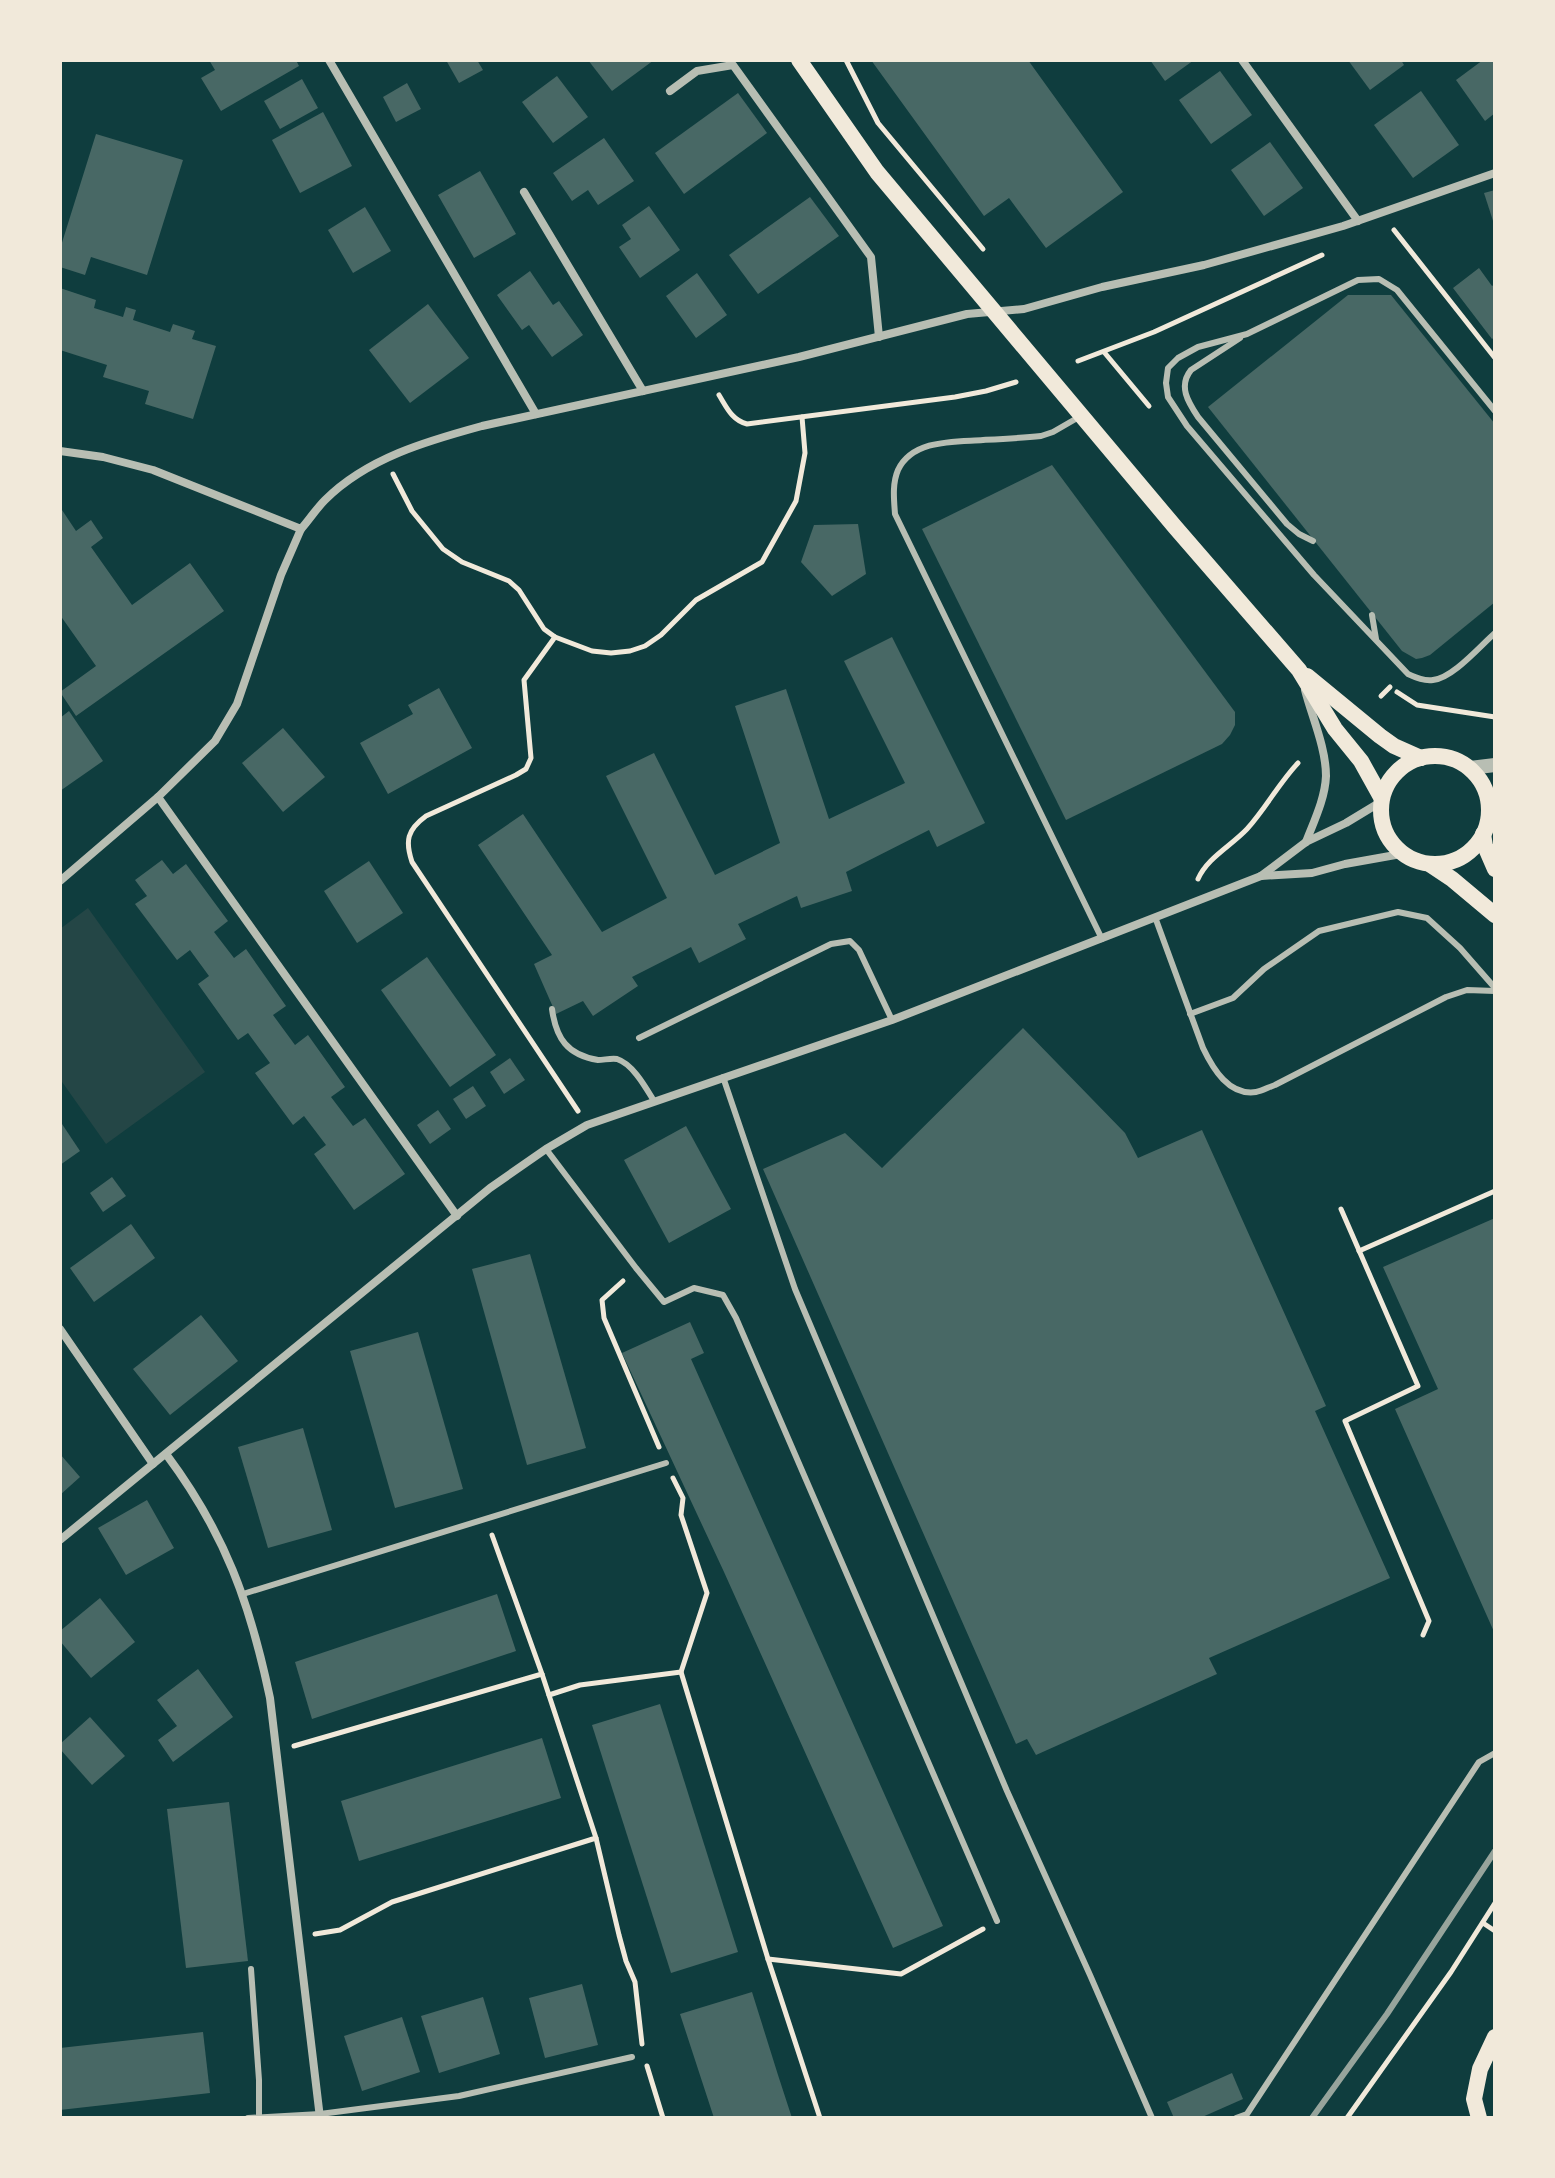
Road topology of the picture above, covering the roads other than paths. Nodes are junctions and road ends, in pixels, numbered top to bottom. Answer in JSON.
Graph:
{"nodes":[{"id":1,"x":329,"y":60,"type":"edge"},
{"id":2,"x":799,"y":60,"type":"edge"},
{"id":3,"x":1242,"y":60,"type":"edge"},
{"id":4,"x":670,"y":91,"type":"dead end"},
{"id":5,"x":1495,"y":173,"type":"edge"},
{"id":6,"x":524,"y":192,"type":"dead end"},
{"id":7,"x":1358,"y":221,"type":"junction"},
{"id":8,"x":994,"y":311,"type":"junction"},
{"id":9,"x":1247,"y":334,"type":"junction"},
{"id":10,"x":879,"y":337,"type":"junction"},
{"id":11,"x":643,"y":391,"type":"junction"},
{"id":12,"x":1495,"y":411,"type":"edge"},
{"id":13,"x":536,"y":414,"type":"junction"},
{"id":14,"x":1082,"y":416,"type":"junction"},
{"id":15,"x":60,"y":451,"type":"edge"},
{"id":16,"x":301,"y":529,"type":"junction"},
{"id":17,"x":1313,"y":541,"type":"dead end"},
{"id":18,"x":1372,"y":615,"type":"dead end"},
{"id":19,"x":1492,"y":636,"type":"edge"},
{"id":20,"x":1376,"y":640,"type":"junction"},
{"id":21,"x":1299,"y":670,"type":"junction"},
{"id":22,"x":1421,"y":758,"type":"junction"},
{"id":23,"x":1495,"y":765,"type":"edge"},
{"id":24,"x":1470,"y":768,"type":"junction"},
{"id":25,"x":158,"y":797,"type":"junction"},
{"id":26,"x":1380,"y":800,"type":"junction"},
{"id":27,"x":1492,"y":814,"type":"edge"},
{"id":28,"x":1483,"y":834,"type":"junction"},
{"id":29,"x":1306,"y":842,"type":"junction"},
{"id":30,"x":1401,"y":854,"type":"junction"},
{"id":31,"x":1431,"y":865,"type":"junction"},
{"id":32,"x":1495,"y":869,"type":"edge"},
{"id":33,"x":1261,"y":876,"type":"junction"},
{"id":34,"x":60,"y":881,"type":"edge"},
{"id":35,"x":1495,"y":915,"type":"edge"},
{"id":36,"x":1155,"y":917,"type":"junction"},
{"id":37,"x":1102,"y":939,"type":"junction"},
{"id":38,"x":1495,"y":989,"type":"edge"},
{"id":39,"x":552,"y":1009,"type":"dead end"},
{"id":40,"x":1190,"y":1014,"type":"junction"},
{"id":41,"x":892,"y":1020,"type":"junction"},
{"id":42,"x":639,"y":1038,"type":"dead end"},
{"id":43,"x":723,"y":1077,"type":"junction"},
{"id":44,"x":654,"y":1101,"type":"junction"},
{"id":45,"x":546,"y":1149,"type":"junction"},
{"id":46,"x":457,"y":1216,"type":"junction"},
{"id":47,"x":60,"y":1329,"type":"edge"},
{"id":48,"x":166,"y":1454,"type":"junction"},
{"id":49,"x":666,"y":1463,"type":"road end"},
{"id":50,"x":153,"y":1464,"type":"junction"},
{"id":51,"x":60,"y":1540,"type":"edge"},
{"id":52,"x":243,"y":1594,"type":"junction"},
{"id":53,"x":1495,"y":1753,"type":"edge"},
{"id":54,"x":997,"y":1921,"type":"road end"},
{"id":55,"x":251,"y":1969,"type":"dead end"},
{"id":56,"x":1494,"y":2048,"type":"edge"},
{"id":57,"x":632,"y":2057,"type":"dead end"},
{"id":58,"x":320,"y":2116,"type":"edge"},
{"id":59,"x":248,"y":2118,"type":"edge"},
{"id":60,"x":259,"y":2118,"type":"edge"},
{"id":61,"x":1152,"y":2118,"type":"edge"},
{"id":62,"x":1236,"y":2118,"type":"edge"},
{"id":63,"x":1479,"y":2118,"type":"edge"}],
"edges":[{"from":1,"to":13,"type":"street"},
{"from":2,"to":8,"type":"main road"},
{"from":3,"to":7,"type":"street"},
{"from":4,"to":10,"type":"street"},
{"from":5,"to":7,"type":"street"},
{"from":6,"to":11,"type":"street"},
{"from":7,"to":8,"type":"street"},
{"from":8,"to":10,"type":"street"},
{"from":8,"to":14,"type":"main road"},
{"from":9,"to":12,"type":"lane"},
{"from":9,"to":17,"type":"lane"},
{"from":9,"to":20,"type":"lane"},
{"from":10,"to":11,"type":"street"},
{"from":11,"to":13,"type":"street"},
{"from":13,"to":16,"type":"street"},
{"from":14,"to":21,"type":"main road"},
{"from":14,"to":37,"type":"lane"},
{"from":15,"to":16,"type":"street"},
{"from":16,"to":25,"type":"street"},
{"from":18,"to":20,"type":"lane"},
{"from":19,"to":20,"type":"lane"},
{"from":21,"to":22,"type":"main road"},
{"from":21,"to":26,"type":"main road"},
{"from":21,"to":29,"type":"street"},
{"from":22,"to":24,"type":"main road"},
{"from":22,"to":26,"type":"main road"},
{"from":23,"to":24,"type":"street"},
{"from":24,"to":27,"type":"main road"},
{"from":25,"to":34,"type":"street"},
{"from":25,"to":46,"type":"street"},
{"from":26,"to":29,"type":"street"},
{"from":26,"to":30,"type":"main road"},
{"from":27,"to":28,"type":"main road"},
{"from":28,"to":31,"type":"main road"},
{"from":28,"to":32,"type":"main road"},
{"from":29,"to":33,"type":"street"},
{"from":30,"to":31,"type":"main road"},
{"from":30,"to":33,"type":"street"},
{"from":31,"to":35,"type":"main road"},
{"from":33,"to":36,"type":"street"},
{"from":36,"to":37,"type":"street"},
{"from":36,"to":40,"type":"lane"},
{"from":37,"to":41,"type":"street"},
{"from":38,"to":40,"type":"lane"},
{"from":38,"to":40,"type":"lane"},
{"from":39,"to":44,"type":"lane"},
{"from":41,"to":42,"type":"lane"},
{"from":41,"to":43,"type":"street"},
{"from":43,"to":44,"type":"street"},
{"from":43,"to":61,"type":"lane"},
{"from":44,"to":45,"type":"street"},
{"from":45,"to":46,"type":"street"},
{"from":45,"to":54,"type":"lane"},
{"from":46,"to":48,"type":"street"},
{"from":47,"to":50,"type":"street"},
{"from":48,"to":50,"type":"street"},
{"from":48,"to":52,"type":"street"},
{"from":49,"to":52,"type":"lane"},
{"from":50,"to":51,"type":"street"},
{"from":52,"to":58,"type":"street"},
{"from":53,"to":62,"type":"lane"},
{"from":55,"to":60,"type":"lane"},
{"from":56,"to":63,"type":"main road"},
{"from":57,"to":58,"type":"lane"},
{"from":58,"to":60,"type":"lane"},
{"from":59,"to":60,"type":"lane"}]}
